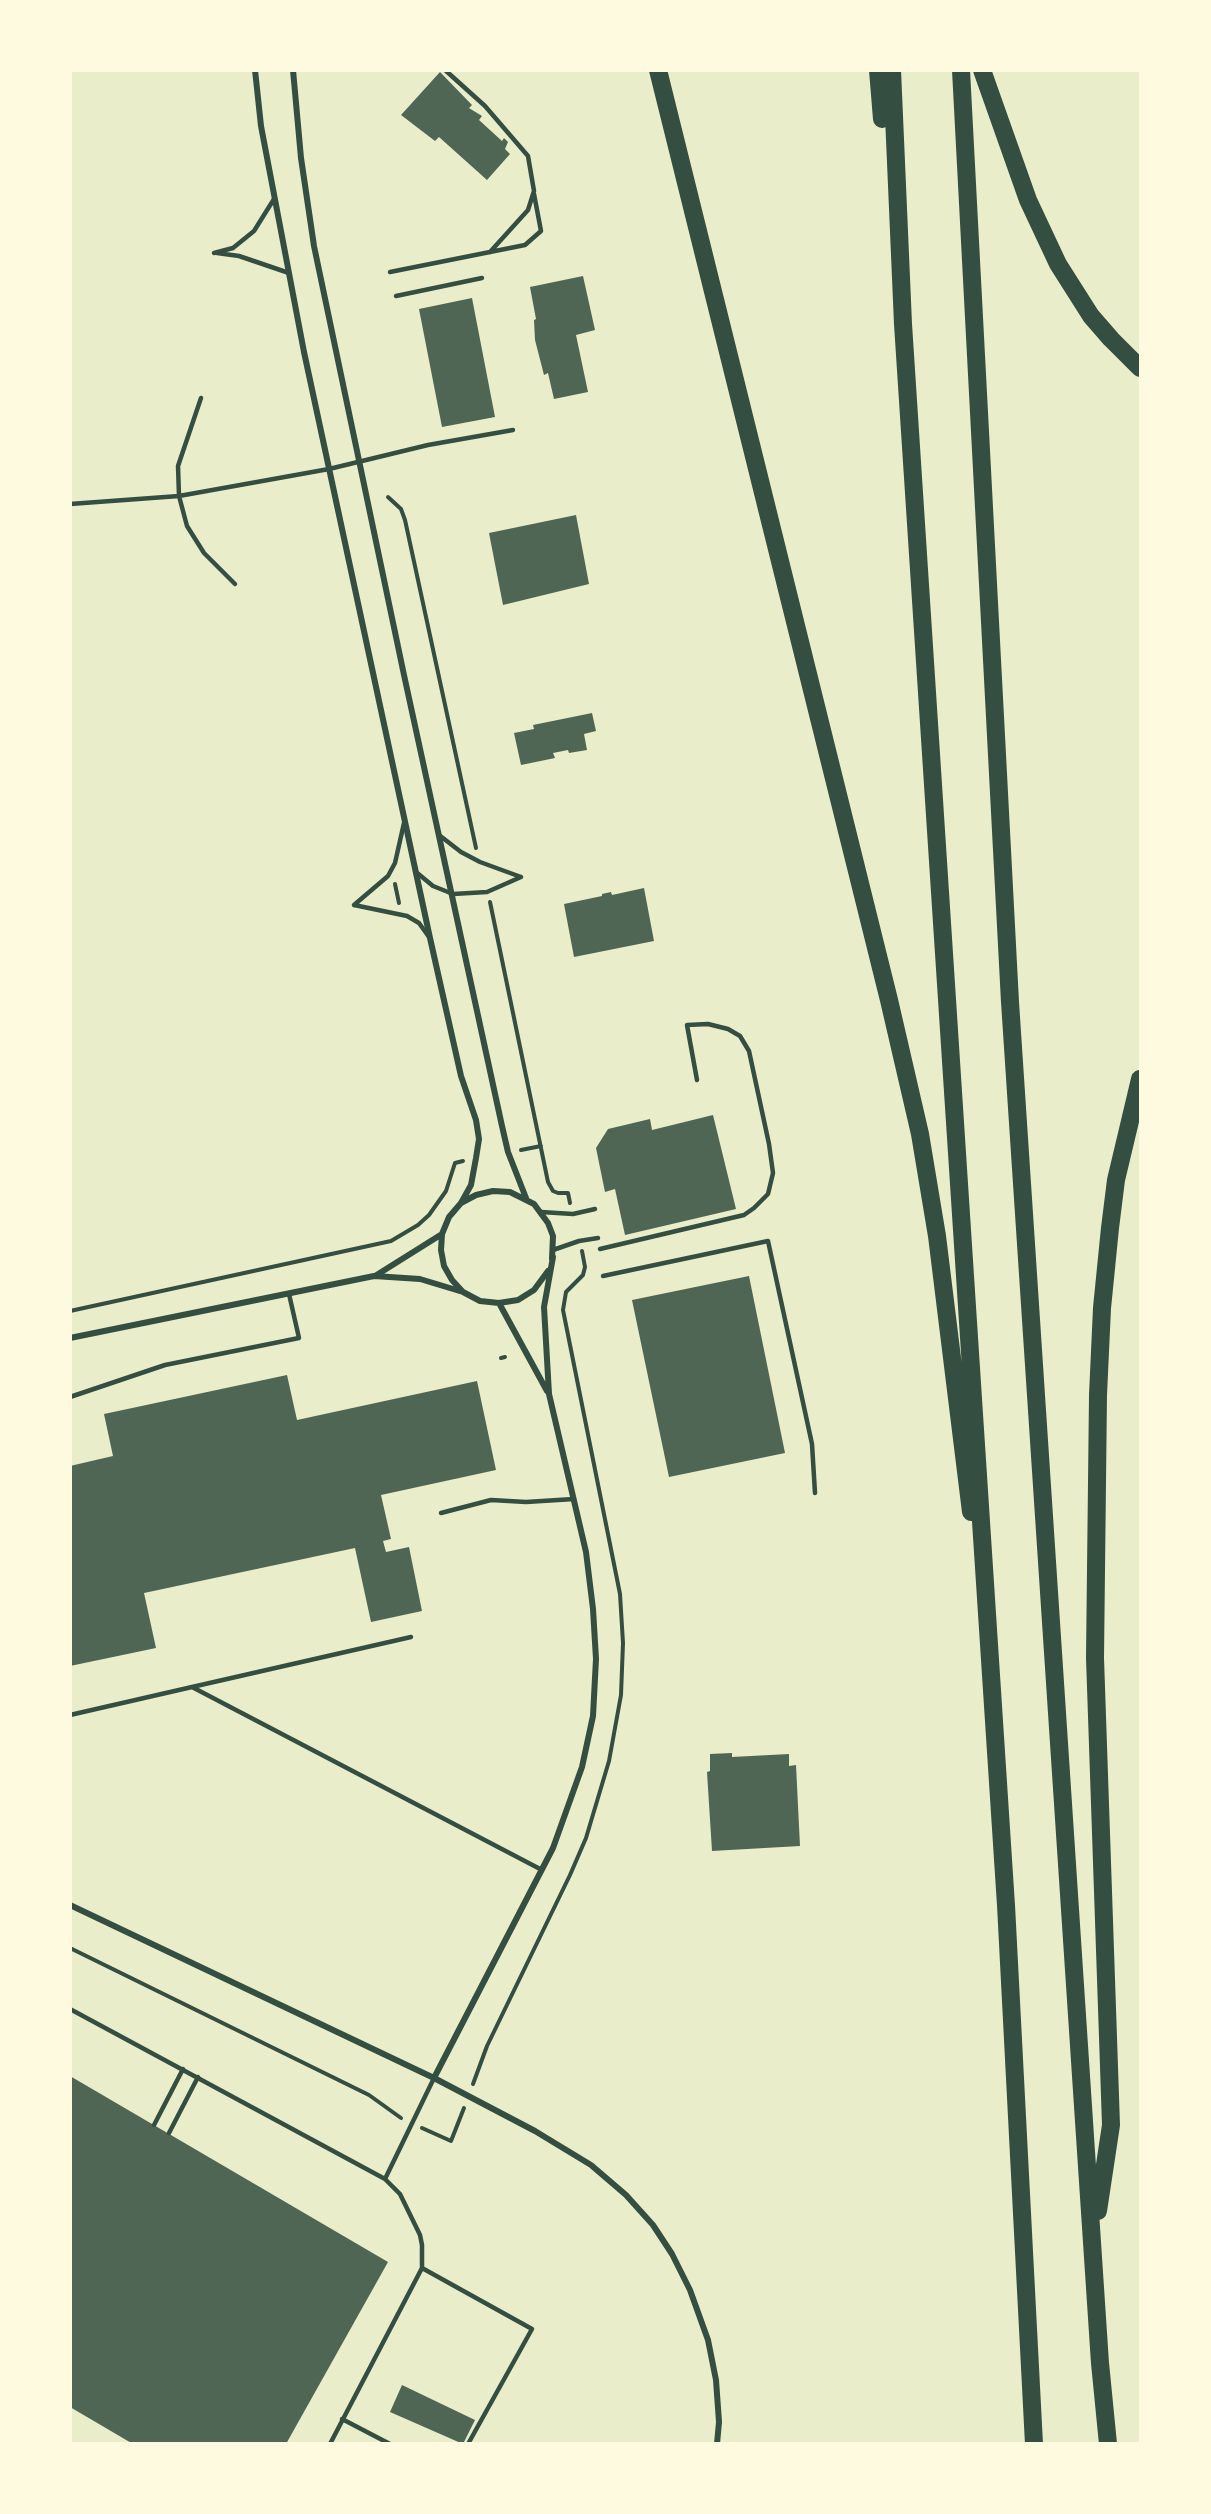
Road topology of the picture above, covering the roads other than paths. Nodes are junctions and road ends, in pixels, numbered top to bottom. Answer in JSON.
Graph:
{"nodes":[{"id":1,"x":255,"y":70,"type":"edge"},
{"id":2,"x":292,"y":70,"type":"edge"},
{"id":3,"x":445,"y":70,"type":"edge"},
{"id":4,"x":658,"y":70,"type":"edge"},
{"id":5,"x":878,"y":70,"type":"edge"},
{"id":6,"x":892,"y":70,"type":"edge"},
{"id":7,"x":961,"y":70,"type":"edge"},
{"id":8,"x":982,"y":70,"type":"edge"},
{"id":9,"x":534,"y":191,"type":"junction"},
{"id":10,"x":274,"y":199,"type":"junction"},
{"id":11,"x":490,"y":252,"type":"junction"},
{"id":12,"x":390,"y":272,"type":"dead end"},
{"id":13,"x":289,"y":273,"type":"junction"},
{"id":14,"x":482,"y":278,"type":"dead end"},
{"id":15,"x":396,"y":296,"type":"dead end"},
{"id":16,"x":903,"y":324,"type":"junction"},
{"id":17,"x":1140,"y":368,"type":"edge"},
{"id":18,"x":201,"y":398,"type":"dead end"},
{"id":19,"x":513,"y":430,"type":"dead end"},
{"id":20,"x":360,"y":461,"type":"junction"},
{"id":21,"x":329,"y":469,"type":"junction"},
{"id":22,"x":179,"y":496,"type":"junction"},
{"id":23,"x":70,"y":504,"type":"edge"},
{"id":24,"x":235,"y":584,"type":"dead end"},
{"id":25,"x":405,"y":823,"type":"junction"},
{"id":26,"x":439,"y":835,"type":"junction"},
{"id":27,"x":416,"y":872,"type":"junction"},
{"id":28,"x":453,"y":894,"type":"junction"},
{"id":29,"x":430,"y":938,"type":"junction"},
{"id":30,"x":1140,"y":1079,"type":"edge"},
{"id":31,"x":697,"y":1080,"type":"dead end"},
{"id":32,"x":526,"y":1198,"type":"junction"},
{"id":33,"x":461,"y":1203,"type":"junction"},
{"id":34,"x":595,"y":1209,"type":"dead end"},
{"id":35,"x":541,"y":1212,"type":"junction"},
{"id":36,"x":442,"y":1234,"type":"junction"},
{"id":37,"x":598,"y":1238,"type":"dead end"},
{"id":38,"x":600,"y":1249,"type":"dead end"},
{"id":39,"x":553,"y":1253,"type":"junction"},
{"id":40,"x":374,"y":1276,"type":"junction"},
{"id":41,"x":603,"y":1276,"type":"dead end"},
{"id":42,"x":463,"y":1292,"type":"junction"},
{"id":43,"x":289,"y":1294,"type":"junction"},
{"id":44,"x":499,"y":1304,"type":"junction"},
{"id":45,"x":70,"y":1338,"type":"edge"},
{"id":46,"x":549,"y":1394,"type":"junction"},
{"id":47,"x":70,"y":1397,"type":"edge"},
{"id":48,"x":815,"y":1493,"type":"dead end"},
{"id":49,"x":574,"y":1499,"type":"junction"},
{"id":50,"x":441,"y":1513,"type":"dead end"},
{"id":51,"x":411,"y":1637,"type":"dead end"},
{"id":52,"x":990,"y":1641,"type":"junction"},
{"id":53,"x":192,"y":1687,"type":"junction"},
{"id":54,"x":70,"y":1715,"type":"edge"},
{"id":55,"x":542,"y":1870,"type":"junction"},
{"id":56,"x":70,"y":1905,"type":"edge"},
{"id":57,"x":70,"y":2009,"type":"edge"},
{"id":58,"x":183,"y":2069,"type":"junction"},
{"id":59,"x":198,"y":2077,"type":"junction"},
{"id":60,"x":434,"y":2078,"type":"junction"},
{"id":61,"x":154,"y":2125,"type":"dead end"},
{"id":62,"x":169,"y":2133,"type":"dead end"},
{"id":63,"x":385,"y":2179,"type":"junction"},
{"id":64,"x":1092,"y":2245,"type":"junction"},
{"id":65,"x":422,"y":2268,"type":"junction"},
{"id":66,"x":342,"y":2419,"type":"junction"},
{"id":67,"x":330,"y":2444,"type":"edge"},
{"id":68,"x":390,"y":2444,"type":"edge"},
{"id":69,"x":468,"y":2444,"type":"edge"},
{"id":70,"x":717,"y":2444,"type":"edge"},
{"id":71,"x":1034,"y":2444,"type":"edge"},
{"id":72,"x":1108,"y":2444,"type":"edge"}],
"edges":[{"from":1,"to":10,"type":"street"},
{"from":2,"to":20,"type":"street"},
{"from":3,"to":9,"type":"lane"},
{"from":4,"to":52,"type":"highway"},
{"from":5,"to":16,"type":"highway"},
{"from":6,"to":16,"type":"highway"},
{"from":7,"to":64,"type":"highway"},
{"from":8,"to":17,"type":"highway"},
{"from":9,"to":11,"type":"lane"},
{"from":9,"to":11,"type":"lane"},
{"from":10,"to":13,"type":"street"},
{"from":10,"to":13,"type":"lane"},
{"from":11,"to":12,"type":"lane"},
{"from":13,"to":21,"type":"street"},
{"from":14,"to":15,"type":"lane"},
{"from":16,"to":52,"type":"highway"},
{"from":18,"to":22,"type":"lane"},
{"from":19,"to":20,"type":"lane"},
{"from":20,"to":21,"type":"lane"},
{"from":20,"to":26,"type":"street"},
{"from":21,"to":22,"type":"lane"},
{"from":21,"to":25,"type":"street"},
{"from":22,"to":23,"type":"lane"},
{"from":22,"to":24,"type":"lane"},
{"from":25,"to":27,"type":"street"},
{"from":25,"to":29,"type":"lane"},
{"from":26,"to":28,"type":"street"},
{"from":26,"to":28,"type":"lane"},
{"from":27,"to":28,"type":"lane"},
{"from":27,"to":29,"type":"street"},
{"from":28,"to":32,"type":"street"},
{"from":29,"to":33,"type":"street"},
{"from":30,"to":64,"type":"highway"},
{"from":31,"to":38,"type":"lane"},
{"from":32,"to":33,"type":"street"},
{"from":32,"to":35,"type":"street"},
{"from":33,"to":36,"type":"street"},
{"from":34,"to":35,"type":"lane"},
{"from":35,"to":39,"type":"street"},
{"from":36,"to":40,"type":"street"},
{"from":36,"to":42,"type":"street"},
{"from":37,"to":39,"type":"lane"},
{"from":39,"to":44,"type":"street"},
{"from":39,"to":46,"type":"street"},
{"from":40,"to":42,"type":"street"},
{"from":40,"to":43,"type":"street"},
{"from":41,"to":48,"type":"lane"},
{"from":42,"to":44,"type":"street"},
{"from":43,"to":45,"type":"street"},
{"from":43,"to":47,"type":"lane"},
{"from":44,"to":46,"type":"street"},
{"from":46,"to":49,"type":"street"},
{"from":49,"to":50,"type":"lane"},
{"from":49,"to":55,"type":"street"},
{"from":51,"to":53,"type":"lane"},
{"from":52,"to":71,"type":"highway"},
{"from":53,"to":54,"type":"lane"},
{"from":53,"to":55,"type":"lane"},
{"from":55,"to":60,"type":"street"},
{"from":56,"to":60,"type":"street"},
{"from":57,"to":58,"type":"lane"},
{"from":58,"to":59,"type":"lane"},
{"from":58,"to":61,"type":"lane"},
{"from":59,"to":62,"type":"lane"},
{"from":59,"to":63,"type":"lane"},
{"from":60,"to":63,"type":"lane"},
{"from":60,"to":70,"type":"street"},
{"from":63,"to":65,"type":"lane"},
{"from":64,"to":72,"type":"highway"},
{"from":65,"to":66,"type":"lane"},
{"from":65,"to":69,"type":"lane"},
{"from":66,"to":67,"type":"lane"},
{"from":66,"to":68,"type":"lane"}]}
